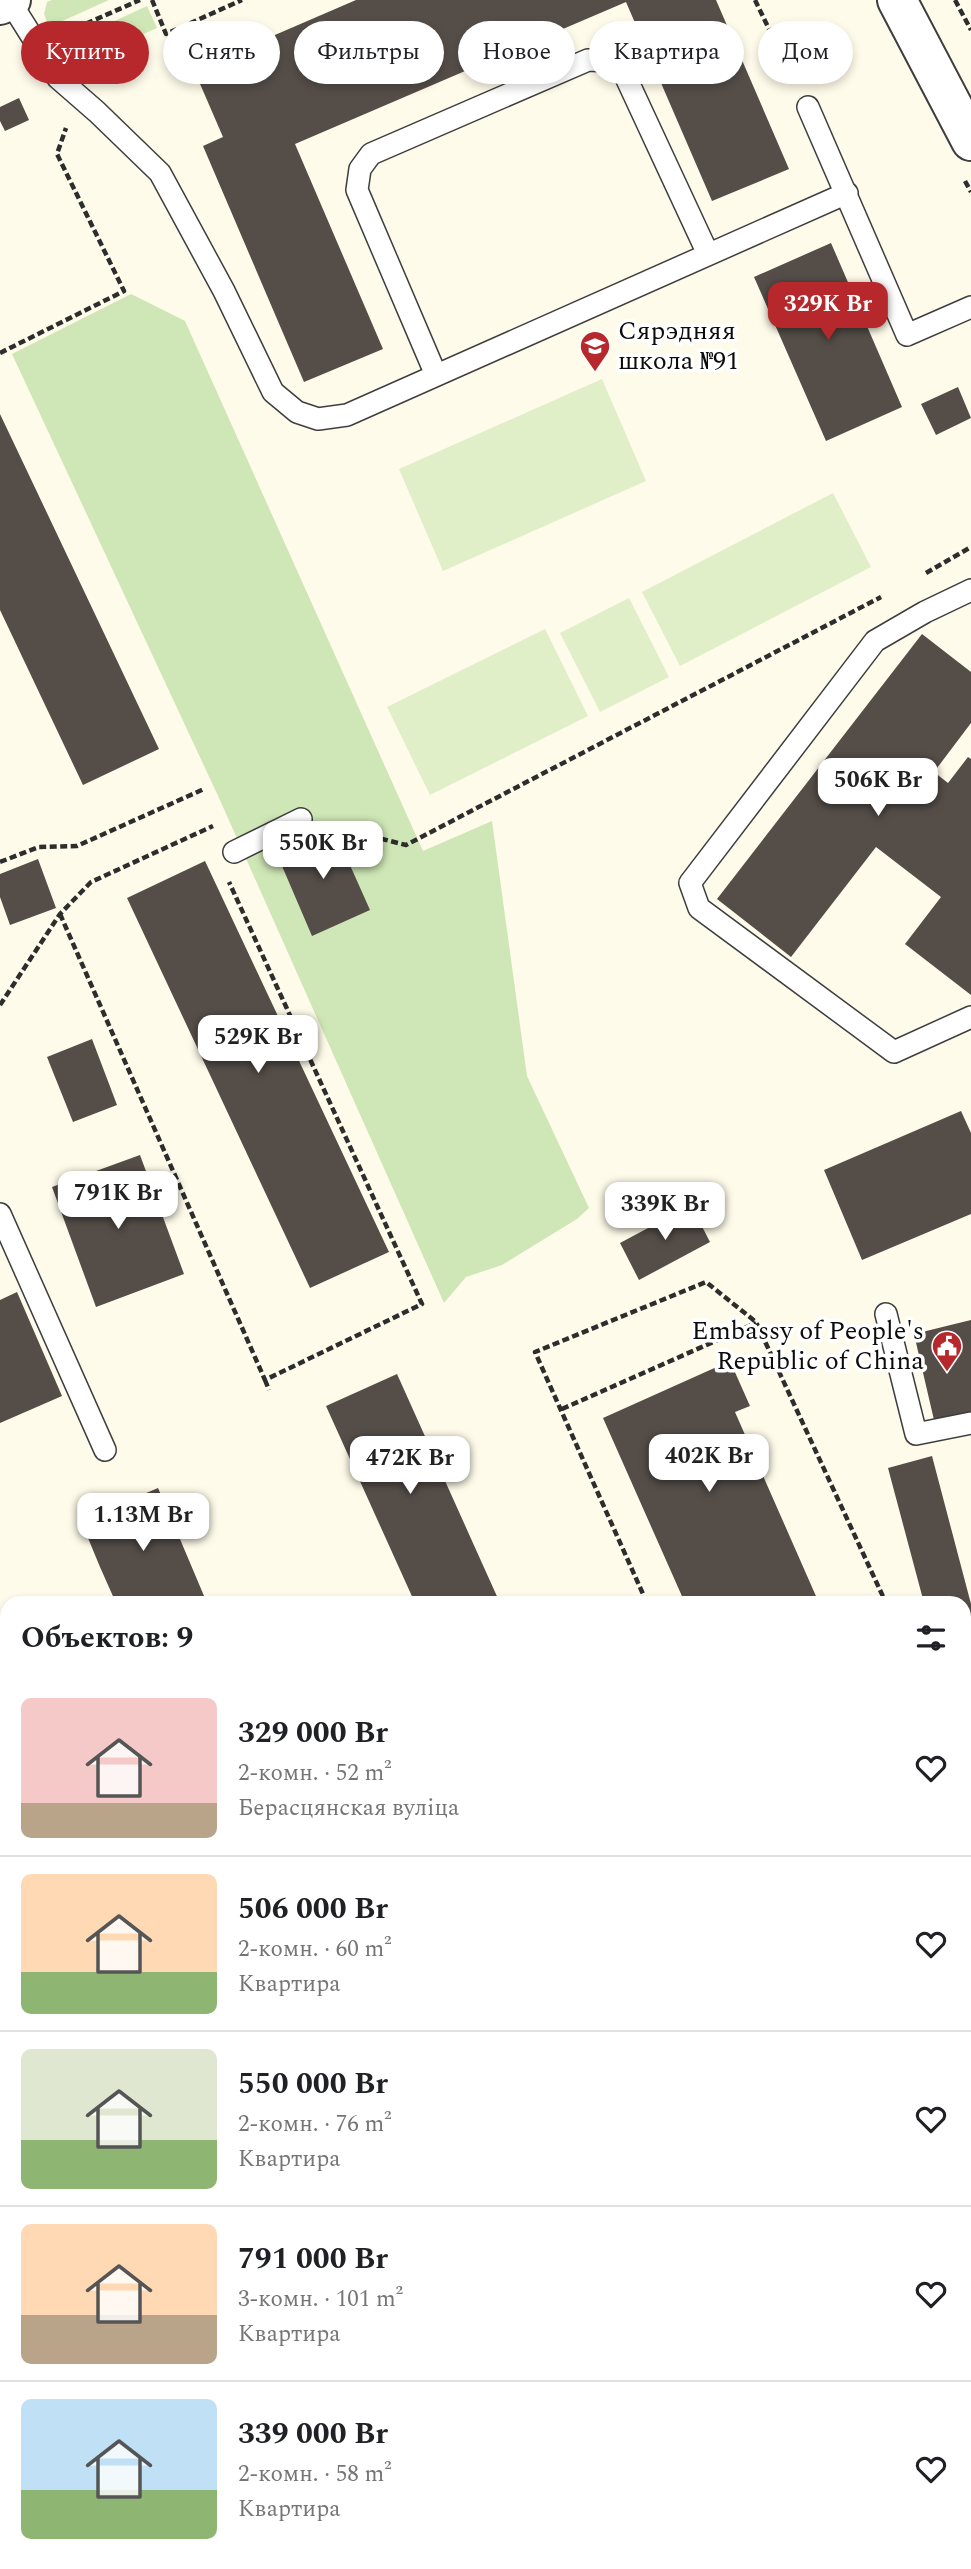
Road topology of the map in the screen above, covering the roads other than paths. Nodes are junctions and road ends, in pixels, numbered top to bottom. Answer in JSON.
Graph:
{"nodes":[{"id":1,"x":10,"y":0,"type":"edge"},
{"id":2,"x":897,"y":0,"type":"edge"},
{"id":3,"x":0,"y":5,"type":"edge"},
{"id":4,"x":808,"y":107,"type":"dead end"},
{"id":5,"x":971,"y":141,"type":"edge"},
{"id":6,"x":847,"y":193,"type":"junction"},
{"id":7,"x":708,"y":254,"type":"junction"},
{"id":8,"x":971,"y":306,"type":"edge"},
{"id":9,"x":436,"y":375,"type":"junction"},
{"id":10,"x":971,"y":590,"type":"edge"},
{"id":11,"x":301,"y":819,"type":"road end"},
{"id":12,"x":234,"y":852,"type":"dead end"},
{"id":13,"x":971,"y":1017,"type":"edge"},
{"id":14,"x":0,"y":1214,"type":"edge"},
{"id":15,"x":886,"y":1314,"type":"dead end"},
{"id":16,"x":971,"y":1423,"type":"edge"},
{"id":17,"x":105,"y":1450,"type":"dead end"}],
"edges":[{"from":1,"to":3,"type":"street"},
{"from":1,"to":9,"type":"lane"},
{"from":2,"to":5,"type":"street"},
{"from":4,"to":6,"type":"lane"},
{"from":6,"to":7,"type":"lane"},
{"from":6,"to":8,"type":"lane"},
{"from":7,"to":9,"type":"lane"},
{"from":7,"to":9,"type":"lane"},
{"from":10,"to":13,"type":"lane"},
{"from":11,"to":12,"type":"lane"},
{"from":14,"to":17,"type":"lane"},
{"from":15,"to":16,"type":"lane"}]}
